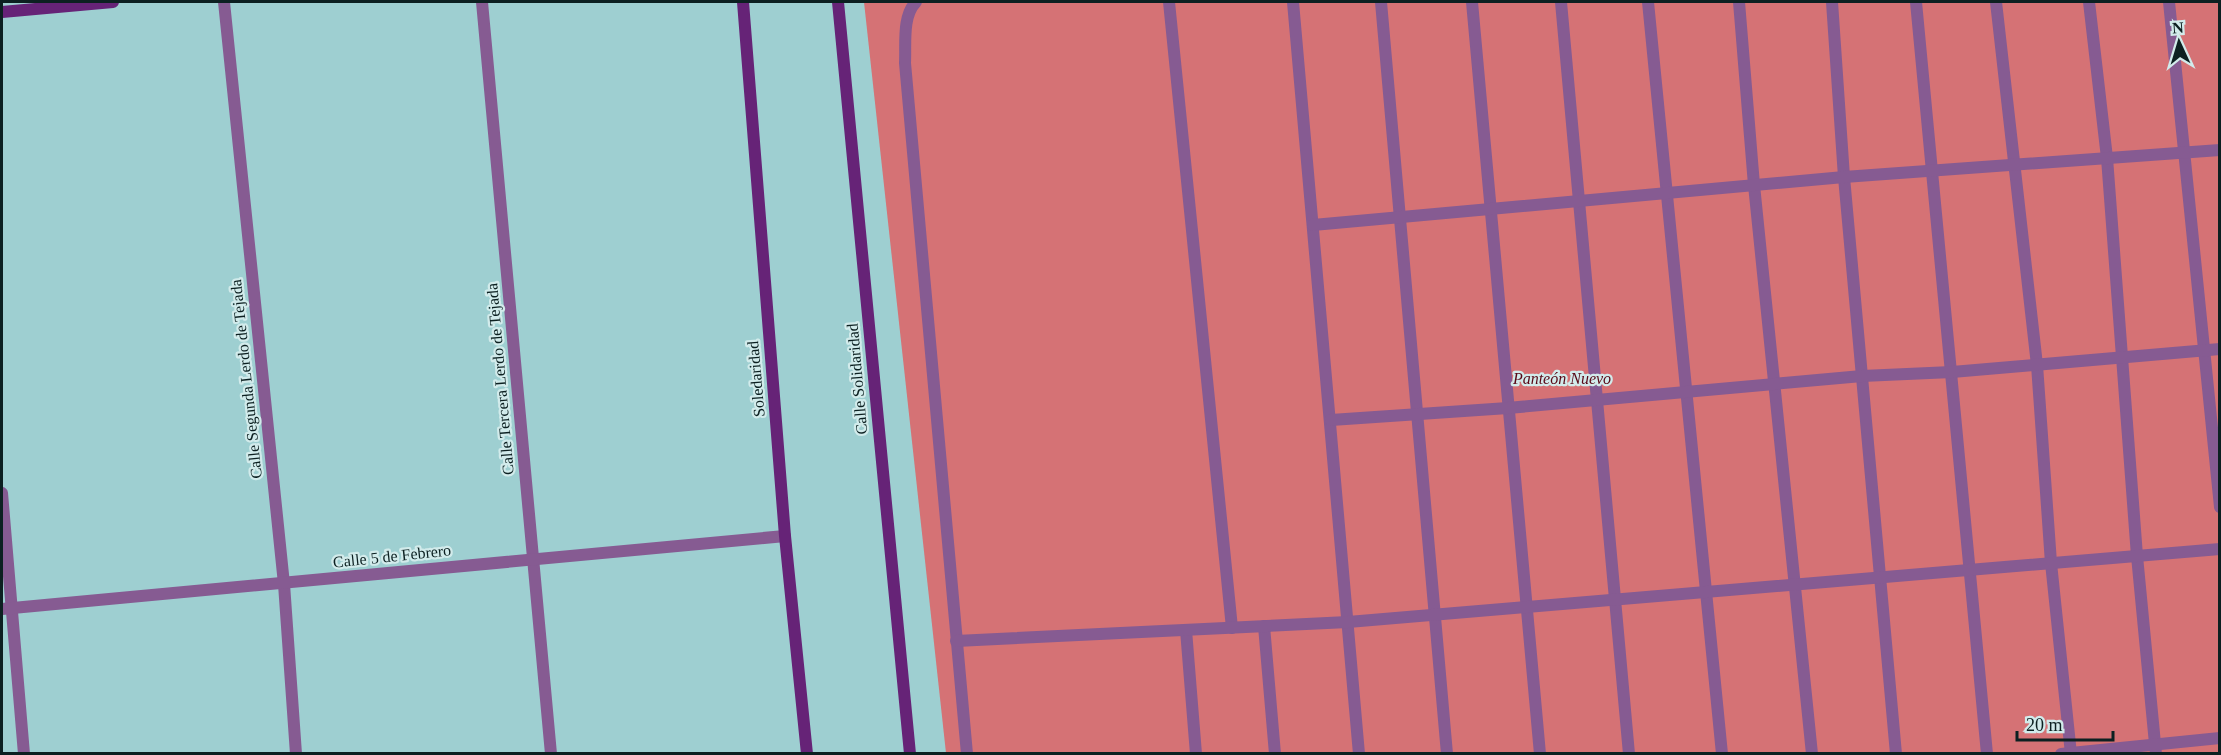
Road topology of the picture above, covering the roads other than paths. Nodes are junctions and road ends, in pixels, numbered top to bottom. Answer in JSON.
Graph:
{"nodes":[{"id":1,"x":113,"y":2,"type":"edge"},
{"id":2,"x":224,"y":2,"type":"edge"},
{"id":3,"x":482,"y":2,"type":"edge"},
{"id":4,"x":743,"y":2,"type":"edge"},
{"id":5,"x":838,"y":2,"type":"edge"},
{"id":6,"x":916,"y":2,"type":"edge"},
{"id":7,"x":1169,"y":2,"type":"edge"},
{"id":8,"x":1293,"y":2,"type":"edge"},
{"id":9,"x":1381,"y":2,"type":"edge"},
{"id":10,"x":1472,"y":2,"type":"edge"},
{"id":11,"x":1561,"y":2,"type":"edge"},
{"id":12,"x":1648,"y":2,"type":"edge"},
{"id":13,"x":1739,"y":2,"type":"edge"},
{"id":14,"x":1832,"y":2,"type":"edge"},
{"id":15,"x":1916,"y":2,"type":"edge"},
{"id":16,"x":1996,"y":2,"type":"edge"},
{"id":17,"x":2088,"y":2,"type":"edge"},
{"id":18,"x":2169,"y":2,"type":"edge"},
{"id":19,"x":2,"y":12,"type":"edge"},
{"id":20,"x":2220,"y":150,"type":"edge"},
{"id":21,"x":2185,"y":153,"type":"junction"},
{"id":22,"x":2107,"y":158,"type":"junction"},
{"id":23,"x":2015,"y":165,"type":"junction"},
{"id":24,"x":1931,"y":171,"type":"junction"},
{"id":25,"x":1844,"y":177,"type":"junction"},
{"id":26,"x":1754,"y":185,"type":"junction"},
{"id":27,"x":1666,"y":193,"type":"junction"},
{"id":28,"x":1579,"y":201,"type":"junction"},
{"id":29,"x":1489,"y":208,"type":"junction"},
{"id":30,"x":1401,"y":217,"type":"junction"},
{"id":31,"x":1313,"y":225,"type":"junction"},
{"id":32,"x":2220,"y":349,"type":"edge"},
{"id":33,"x":2206,"y":350,"type":"junction"},
{"id":34,"x":2122,"y":357,"type":"junction"},
{"id":35,"x":2037,"y":365,"type":"junction"},
{"id":36,"x":1952,"y":372,"type":"junction"},
{"id":37,"x":1862,"y":375,"type":"junction"},
{"id":38,"x":1774,"y":383,"type":"junction"},
{"id":39,"x":1685,"y":392,"type":"junction"},
{"id":40,"x":1597,"y":399,"type":"junction"},
{"id":41,"x":1508,"y":408,"type":"junction"},
{"id":42,"x":1418,"y":414,"type":"junction"},
{"id":43,"x":1331,"y":420,"type":"junction"},
{"id":44,"x":2,"y":493,"type":"edge"},
{"id":45,"x":2220,"y":507,"type":"edge"},
{"id":46,"x":785,"y":537,"type":"junction"},
{"id":47,"x":2220,"y":549,"type":"edge"},
{"id":48,"x":2137,"y":556,"type":"junction"},
{"id":49,"x":533,"y":559,"type":"junction"},
{"id":50,"x":2051,"y":563,"type":"junction"},
{"id":51,"x":1970,"y":571,"type":"junction"},
{"id":52,"x":1879,"y":578,"type":"junction"},
{"id":53,"x":284,"y":584,"type":"junction"},
{"id":54,"x":1794,"y":585,"type":"junction"},
{"id":55,"x":1705,"y":592,"type":"junction"},
{"id":56,"x":1614,"y":600,"type":"junction"},
{"id":57,"x":1527,"y":608,"type":"junction"},
{"id":58,"x":7,"y":609,"type":"edge"},
{"id":59,"x":1434,"y":615,"type":"junction"},
{"id":60,"x":1348,"y":622,"type":"junction"},
{"id":61,"x":1264,"y":626,"type":"junction"},
{"id":62,"x":1232,"y":628,"type":"junction"},
{"id":63,"x":1186,"y":630,"type":"junction"},
{"id":64,"x":956,"y":641,"type":"junction"},
{"id":65,"x":2220,"y":738,"type":"edge"},
{"id":66,"x":2156,"y":749,"type":"edge"},
{"id":67,"x":24,"y":753,"type":"edge"},
{"id":68,"x":296,"y":753,"type":"edge"},
{"id":69,"x":552,"y":753,"type":"edge"},
{"id":70,"x":807,"y":753,"type":"edge"},
{"id":71,"x":910,"y":753,"type":"edge"},
{"id":72,"x":968,"y":753,"type":"edge"},
{"id":73,"x":1196,"y":753,"type":"edge"},
{"id":74,"x":1275,"y":753,"type":"edge"},
{"id":75,"x":1359,"y":753,"type":"edge"},
{"id":76,"x":1447,"y":753,"type":"edge"},
{"id":77,"x":1540,"y":753,"type":"edge"},
{"id":78,"x":1629,"y":753,"type":"edge"},
{"id":79,"x":1722,"y":753,"type":"edge"},
{"id":80,"x":1812,"y":753,"type":"edge"},
{"id":81,"x":1896,"y":753,"type":"edge"},
{"id":82,"x":1987,"y":753,"type":"edge"},
{"id":83,"x":2067,"y":753,"type":"edge"}],
"edges":[{"from":1,"to":19,"type":"street"},
{"from":2,"to":53,"type":"street","name":"Calle Segunda Lerdo de Tejada"},
{"from":3,"to":49,"type":"street","name":"Calle Tercera Lerdo de Tejada"},
{"from":4,"to":46,"type":"street","name":"Soledaridad"},
{"from":5,"to":71,"type":"street","name":"Calle Solidaridad"},
{"from":6,"to":64,"type":"street"},
{"from":7,"to":62,"type":"street"},
{"from":8,"to":31,"type":"street"},
{"from":9,"to":30,"type":"street"},
{"from":10,"to":29,"type":"street"},
{"from":11,"to":28,"type":"street"},
{"from":12,"to":27,"type":"street"},
{"from":13,"to":26,"type":"street"},
{"from":14,"to":25,"type":"street"},
{"from":15,"to":24,"type":"street"},
{"from":16,"to":23,"type":"street"},
{"from":17,"to":22,"type":"street"},
{"from":18,"to":21,"type":"street"},
{"from":20,"to":21,"type":"street"},
{"from":21,"to":22,"type":"street"},
{"from":21,"to":33,"type":"street"},
{"from":22,"to":23,"type":"street"},
{"from":22,"to":34,"type":"street"},
{"from":23,"to":24,"type":"street"},
{"from":23,"to":35,"type":"street"},
{"from":24,"to":25,"type":"street"},
{"from":24,"to":36,"type":"street"},
{"from":25,"to":26,"type":"street"},
{"from":25,"to":37,"type":"street"},
{"from":26,"to":27,"type":"street"},
{"from":26,"to":38,"type":"street"},
{"from":27,"to":28,"type":"street"},
{"from":27,"to":39,"type":"street"},
{"from":28,"to":29,"type":"street"},
{"from":28,"to":40,"type":"street"},
{"from":29,"to":30,"type":"street"},
{"from":29,"to":41,"type":"street"},
{"from":30,"to":31,"type":"street"},
{"from":30,"to":42,"type":"street"},
{"from":31,"to":43,"type":"street"},
{"from":32,"to":33,"type":"street"},
{"from":33,"to":34,"type":"street"},
{"from":33,"to":45,"type":"street"},
{"from":34,"to":35,"type":"street"},
{"from":34,"to":48,"type":"street"},
{"from":35,"to":36,"type":"street"},
{"from":35,"to":50,"type":"street"},
{"from":36,"to":37,"type":"street"},
{"from":36,"to":51,"type":"street"},
{"from":37,"to":38,"type":"street"},
{"from":37,"to":52,"type":"street"},
{"from":38,"to":39,"type":"street"},
{"from":38,"to":54,"type":"street"},
{"from":39,"to":40,"type":"street"},
{"from":39,"to":55,"type":"street"},
{"from":40,"to":41,"type":"street"},
{"from":40,"to":56,"type":"street"},
{"from":41,"to":42,"type":"street"},
{"from":41,"to":57,"type":"street"},
{"from":42,"to":43,"type":"street"},
{"from":42,"to":59,"type":"street"},
{"from":43,"to":60,"type":"street"},
{"from":44,"to":58,"type":"street"},
{"from":46,"to":49,"type":"street","name":"Calle 5 de Febrero"},
{"from":46,"to":70,"type":"street","name":"Soledaridad"},
{"from":47,"to":48,"type":"street"},
{"from":48,"to":50,"type":"street"},
{"from":48,"to":66,"type":"street"},
{"from":49,"to":53,"type":"street","name":"Calle 5 de Febrero"},
{"from":49,"to":69,"type":"street","name":"Calle Tercera Lerdo de Tejada"},
{"from":50,"to":51,"type":"street"},
{"from":50,"to":83,"type":"street"},
{"from":51,"to":52,"type":"street"},
{"from":51,"to":82,"type":"street"},
{"from":52,"to":54,"type":"street"},
{"from":52,"to":81,"type":"street"},
{"from":53,"to":58,"type":"street","name":"Calle 5 de Febrero"},
{"from":53,"to":68,"type":"street","name":"Calle Segunda Lerdo de Tejada"},
{"from":54,"to":55,"type":"street"},
{"from":54,"to":80,"type":"street"},
{"from":55,"to":56,"type":"street"},
{"from":55,"to":79,"type":"street"},
{"from":56,"to":57,"type":"street"},
{"from":56,"to":78,"type":"street"},
{"from":57,"to":59,"type":"street"},
{"from":57,"to":77,"type":"street"},
{"from":58,"to":67,"type":"street"},
{"from":59,"to":60,"type":"street"},
{"from":59,"to":76,"type":"street"},
{"from":60,"to":61,"type":"street"},
{"from":60,"to":75,"type":"street"},
{"from":61,"to":62,"type":"street"},
{"from":61,"to":74,"type":"street"},
{"from":62,"to":63,"type":"street"},
{"from":63,"to":64,"type":"street"},
{"from":63,"to":73,"type":"street"},
{"from":64,"to":72,"type":"street"},
{"from":65,"to":66,"type":"street"},
{"from":66,"to":83,"type":"street"}]}
